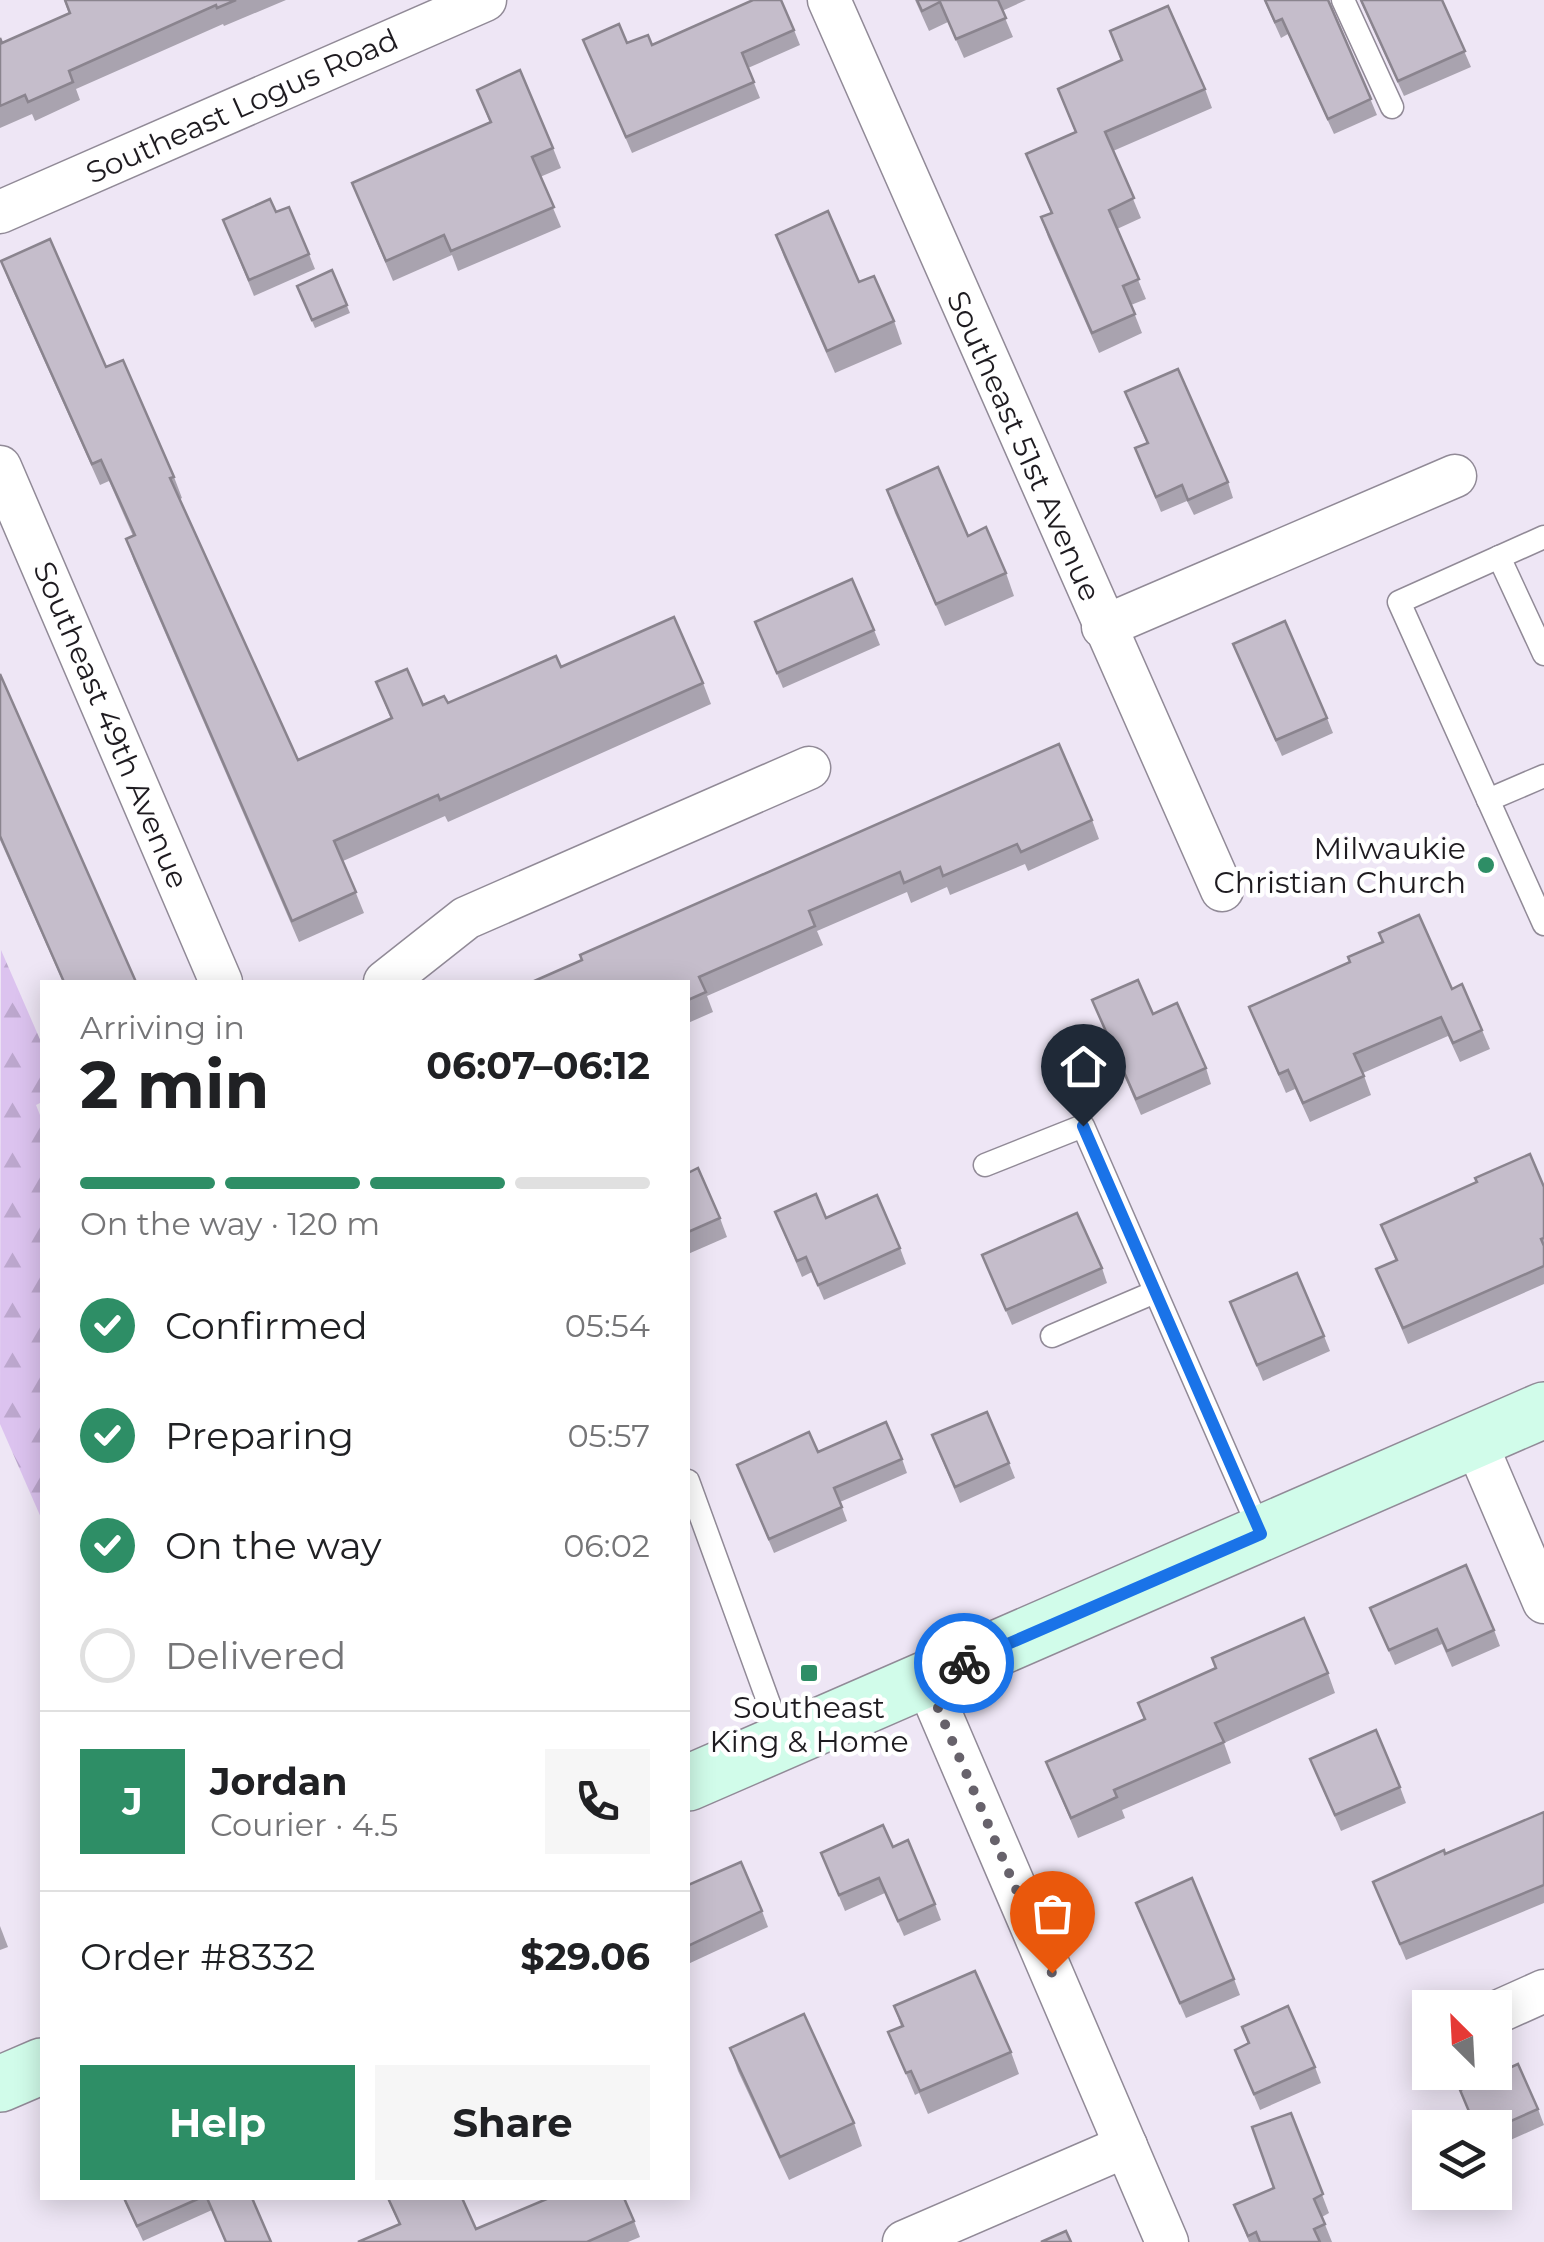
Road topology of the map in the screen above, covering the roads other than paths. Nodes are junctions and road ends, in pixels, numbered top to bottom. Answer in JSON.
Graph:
{"nodes":[{"id":1,"x":485,"y":0,"type":"edge"},
{"id":2,"x":829,"y":0,"type":"edge"},
{"id":3,"x":1343,"y":0,"type":"edge"},
{"id":4,"x":1392,"y":107,"type":"dead end"},
{"id":5,"x":0,"y":212,"type":"edge"},
{"id":6,"x":0,"y":467,"type":"edge"},
{"id":7,"x":1455,"y":476,"type":"dead end"},
{"id":8,"x":1544,"y":537,"type":"edge"},
{"id":9,"x":1500,"y":557,"type":"junction"},
{"id":10,"x":1103,"y":627,"type":"junction"},
{"id":11,"x":1544,"y":654,"type":"edge"},
{"id":12,"x":809,"y":768,"type":"dead end"},
{"id":13,"x":1544,"y":776,"type":"edge"},
{"id":14,"x":1488,"y":800,"type":"junction"},
{"id":15,"x":1222,"y":890,"type":"dead end"},
{"id":16,"x":1544,"y":924,"type":"edge"},
{"id":17,"x":221,"y":980,"type":"edge"},
{"id":18,"x":388,"y":980,"type":"edge"},
{"id":19,"x":985,"y":1165,"type":"dead end"},
{"id":20,"x":1156,"y":1292,"type":"junction"},
{"id":21,"x":1052,"y":1336,"type":"dead end"},
{"id":22,"x":1544,"y":1410,"type":"edge"},
{"id":23,"x":1475,"y":1440,"type":"junction"},
{"id":24,"x":690,"y":1486,"type":"edge"},
{"id":25,"x":1261,"y":1534,"type":"junction"},
{"id":26,"x":1544,"y":1602,"type":"edge"},
{"id":27,"x":926,"y":1680,"type":"junction"},
{"id":28,"x":783,"y":1742,"type":"junction"},
{"id":29,"x":690,"y":1783,"type":"edge"},
{"id":30,"x":1544,"y":1991,"type":"edge"},
{"id":31,"x":1512,"y":2005,"type":"edge"},
{"id":32,"x":40,"y":2067,"type":"edge"},
{"id":33,"x":0,"y":2084,"type":"edge"},
{"id":34,"x":1126,"y":2146,"type":"junction"},
{"id":35,"x":904,"y":2242,"type":"edge"},
{"id":36,"x":1167,"y":2242,"type":"edge"}],
"edges":[{"from":1,"to":5,"type":"street","name":"Southeast Logus Road"},
{"from":2,"to":10,"type":"street","name":"Southeast 51st Avenue"},
{"from":3,"to":4,"type":"lane"},
{"from":6,"to":17,"type":"street","name":"Southeast 49th Avenue"},
{"from":7,"to":10,"type":"street"},
{"from":8,"to":9,"type":"lane"},
{"from":9,"to":11,"type":"lane"},
{"from":9,"to":14,"type":"lane"},
{"from":10,"to":15,"type":"street","name":"Southeast 51st Avenue"},
{"from":12,"to":18,"type":"street"},
{"from":13,"to":14,"type":"lane"},
{"from":14,"to":16,"type":"lane"},
{"from":19,"to":20,"type":"lane"},
{"from":20,"to":21,"type":"lane"},
{"from":20,"to":25,"type":"lane"},
{"from":22,"to":23,"type":"main road"},
{"from":23,"to":25,"type":"main road"},
{"from":23,"to":26,"type":"street"},
{"from":24,"to":28,"type":"lane"},
{"from":25,"to":27,"type":"main road"},
{"from":27,"to":28,"type":"main road"},
{"from":27,"to":34,"type":"street"},
{"from":28,"to":29,"type":"main road"},
{"from":30,"to":31,"type":"street"},
{"from":32,"to":33,"type":"main road"},
{"from":34,"to":35,"type":"street"},
{"from":34,"to":36,"type":"street"}]}
